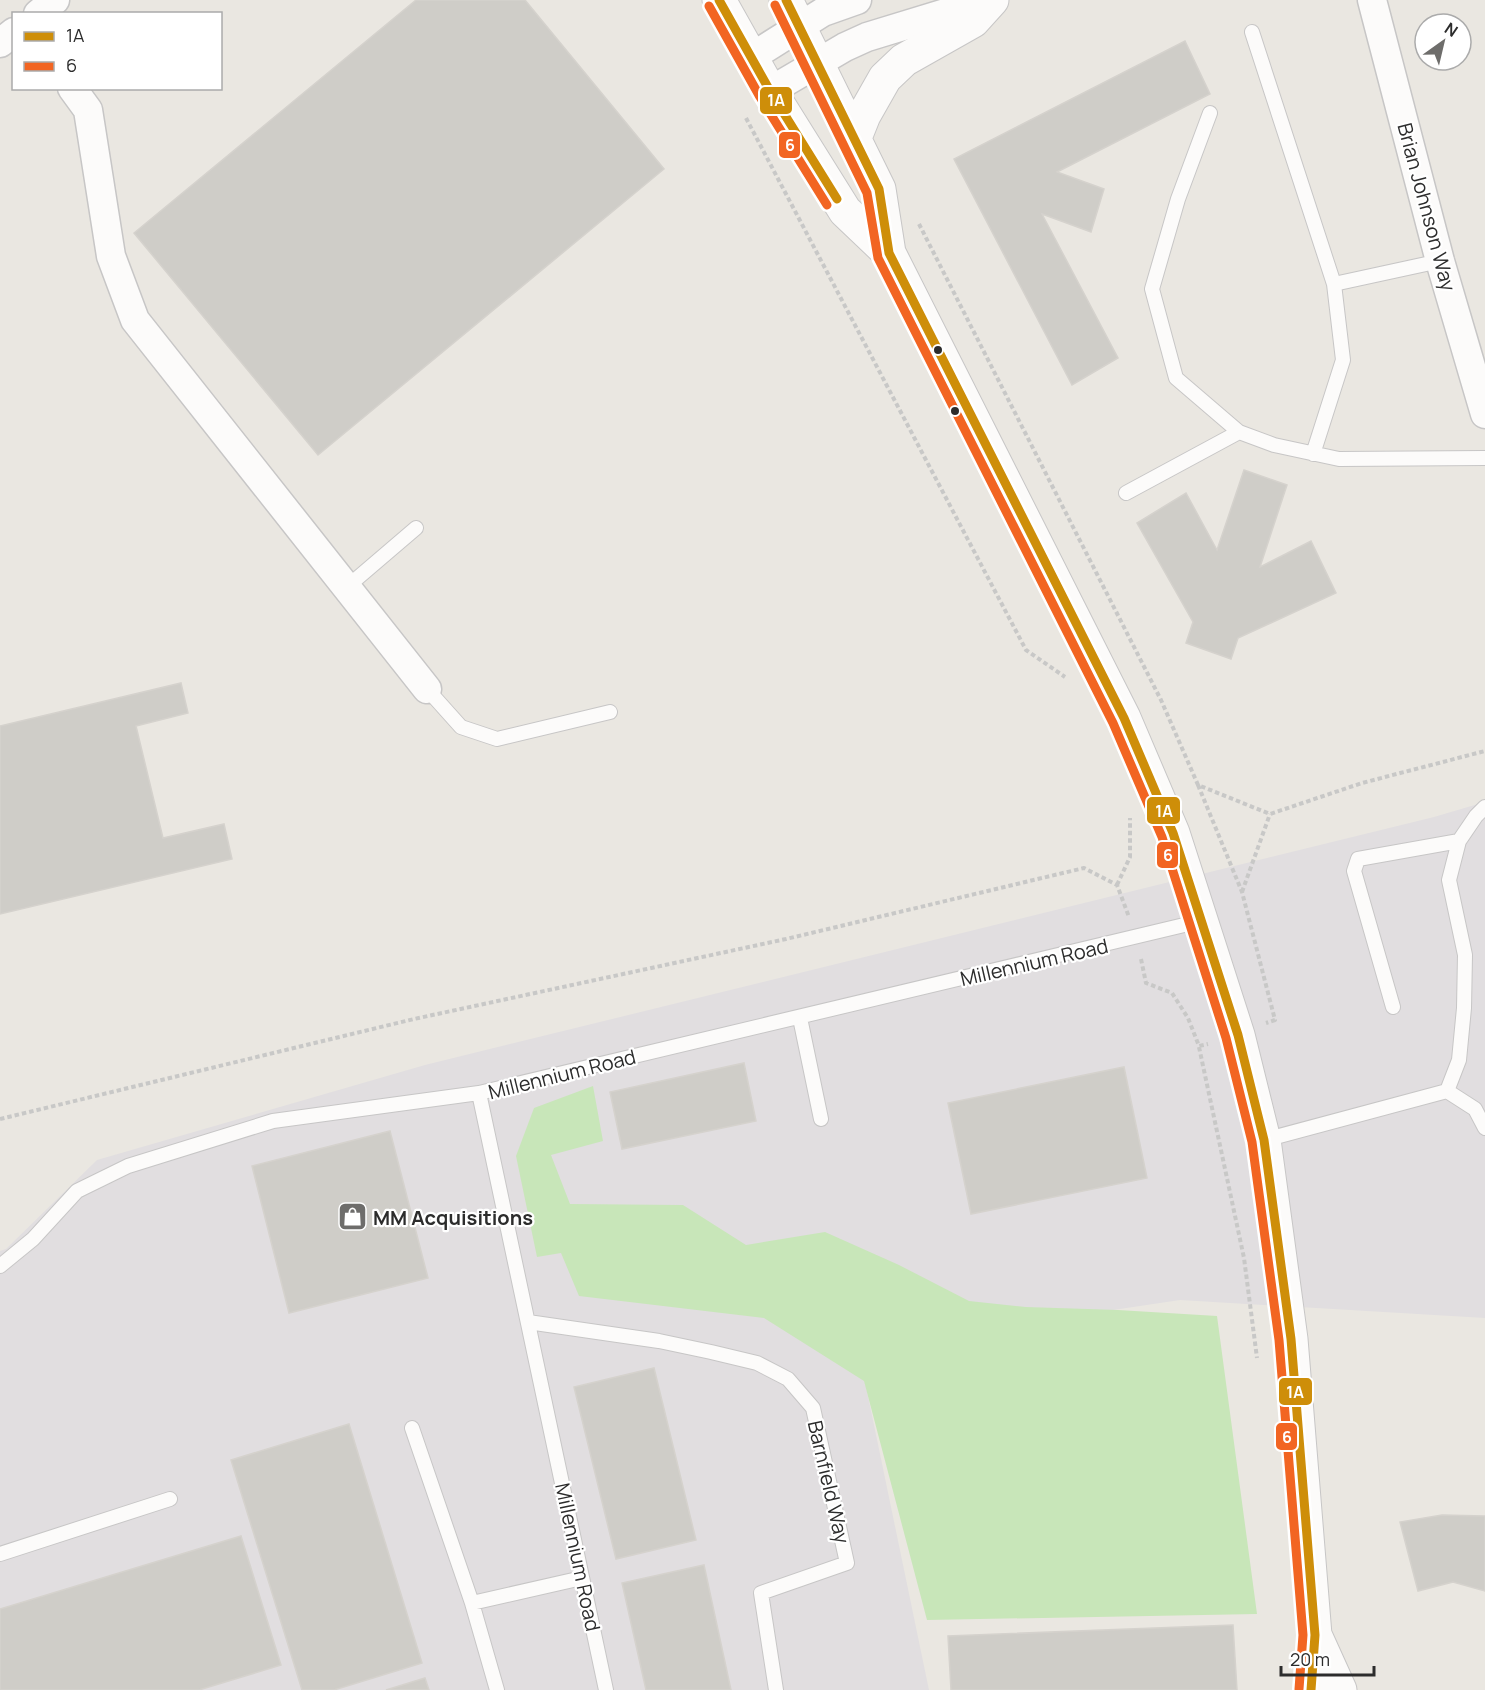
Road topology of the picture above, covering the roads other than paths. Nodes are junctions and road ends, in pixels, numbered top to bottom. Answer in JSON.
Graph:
{"nodes":[{"id":1,"x":55,"y":0,"type":"edge"},
{"id":2,"x":719,"y":0,"type":"edge"},
{"id":3,"x":857,"y":0,"type":"edge"},
{"id":4,"x":990,"y":0,"type":"edge"},
{"id":5,"x":1372,"y":0,"type":"edge"},
{"id":6,"x":40,"y":12,"type":"edge"},
{"id":7,"x":793,"y":13,"type":"edge"},
{"id":8,"x":1252,"y":32,"type":"dead end"},
{"id":9,"x":12,"y":34,"type":"edge"},
{"id":10,"x":0,"y":43,"type":"edge"},
{"id":11,"x":750,"y":58,"type":"junction"},
{"id":12,"x":818,"y":63,"type":"junction"},
{"id":13,"x":73,"y":90,"type":"edge"},
{"id":14,"x":770,"y":91,"type":"junction"},
{"id":15,"x":1210,"y":113,"type":"dead end"},
{"id":16,"x":854,"y":140,"type":"junction"},
{"id":17,"x":889,"y":253,"type":"junction"},
{"id":18,"x":1440,"y":261,"type":"junction"},
{"id":19,"x":1334,"y":284,"type":"junction"},
{"id":20,"x":1485,"y":414,"type":"edge"},
{"id":21,"x":1239,"y":432,"type":"junction"},
{"id":22,"x":1313,"y":454,"type":"junction"},
{"id":23,"x":1485,"y":458,"type":"edge"},
{"id":24,"x":1126,"y":493,"type":"dead end"},
{"id":25,"x":416,"y":528,"type":"dead end"},
{"id":26,"x":347,"y":588,"type":"junction"},
{"id":27,"x":427,"y":689,"type":"joint"},
{"id":28,"x":610,"y":712,"type":"dead end"},
{"id":29,"x":1485,"y":807,"type":"edge"},
{"id":30,"x":1459,"y":841,"type":"junction"},
{"id":31,"x":1202,"y":921,"type":"junction"},
{"id":32,"x":1393,"y":1007,"type":"dead end"},
{"id":33,"x":800,"y":1018,"type":"junction"},
{"id":34,"x":1447,"y":1091,"type":"junction"},
{"id":35,"x":479,"y":1093,"type":"junction"},
{"id":36,"x":821,"y":1119,"type":"dead end"},
{"id":37,"x":1485,"y":1128,"type":"edge"},
{"id":38,"x":1263,"y":1140,"type":"junction"},
{"id":39,"x":0,"y":1266,"type":"edge"},
{"id":40,"x":528,"y":1322,"type":"junction"},
{"id":41,"x":412,"y":1428,"type":"dead end"},
{"id":42,"x":170,"y":1499,"type":"dead end"},
{"id":43,"x":0,"y":1554,"type":"edge"},
{"id":44,"x":582,"y":1578,"type":"junction"},
{"id":45,"x":472,"y":1603,"type":"junction"},
{"id":46,"x":1315,"y":1635,"type":"junction"},
{"id":47,"x":497,"y":1690,"type":"edge"},
{"id":48,"x":606,"y":1690,"type":"edge"},
{"id":49,"x":776,"y":1690,"type":"edge"},
{"id":50,"x":1311,"y":1690,"type":"edge"},
{"id":51,"x":1340,"y":1690,"type":"edge"}],
"edges":[{"from":1,"to":6,"type":"street"},
{"from":2,"to":11,"type":"main road"},
{"from":3,"to":7,"type":"street"},
{"from":4,"to":12,"type":"street"},
{"from":4,"to":16,"type":"main road"},
{"from":5,"to":18,"type":"street","name":"Brian Johnson Way"},
{"from":7,"to":11,"type":"street"},
{"from":7,"to":12,"type":"main road"},
{"from":8,"to":19,"type":"lane"},
{"from":9,"to":10,"type":"street"},
{"from":11,"to":14,"type":"main road"},
{"from":12,"to":14,"type":"street"},
{"from":12,"to":16,"type":"main road"},
{"from":13,"to":26,"type":"street"},
{"from":14,"to":17,"type":"main road"},
{"from":15,"to":21,"type":"lane"},
{"from":16,"to":17,"type":"main road"},
{"from":17,"to":31,"type":"main road"},
{"from":18,"to":19,"type":"lane"},
{"from":18,"to":20,"type":"street","name":"Brian Johnson Way"},
{"from":19,"to":22,"type":"lane"},
{"from":21,"to":22,"type":"lane"},
{"from":21,"to":24,"type":"lane"},
{"from":22,"to":23,"type":"lane"},
{"from":25,"to":26,"type":"lane"},
{"from":26,"to":27,"type":"street"},
{"from":27,"to":28,"type":"lane"},
{"from":29,"to":30,"type":"lane"},
{"from":30,"to":32,"type":"lane"},
{"from":30,"to":34,"type":"lane"},
{"from":31,"to":33,"type":"lane","name":"Millennium Road"},
{"from":31,"to":38,"type":"main road"},
{"from":33,"to":35,"type":"lane","name":"Millennium Road"},
{"from":33,"to":36,"type":"lane"},
{"from":34,"to":37,"type":"lane"},
{"from":34,"to":38,"type":"lane"},
{"from":35,"to":39,"type":"lane"},
{"from":35,"to":40,"type":"lane","name":"Millennium Road"},
{"from":38,"to":46,"type":"main road"},
{"from":40,"to":44,"type":"lane","name":"Millennium Road"},
{"from":40,"to":49,"type":"lane","name":"Barnfield Way"},
{"from":41,"to":45,"type":"lane"},
{"from":42,"to":43,"type":"lane"},
{"from":44,"to":45,"type":"lane"},
{"from":44,"to":48,"type":"lane","name":"Millennium Road"},
{"from":45,"to":47,"type":"lane"},
{"from":46,"to":50,"type":"main road"},
{"from":46,"to":51,"type":"main road"}]}
